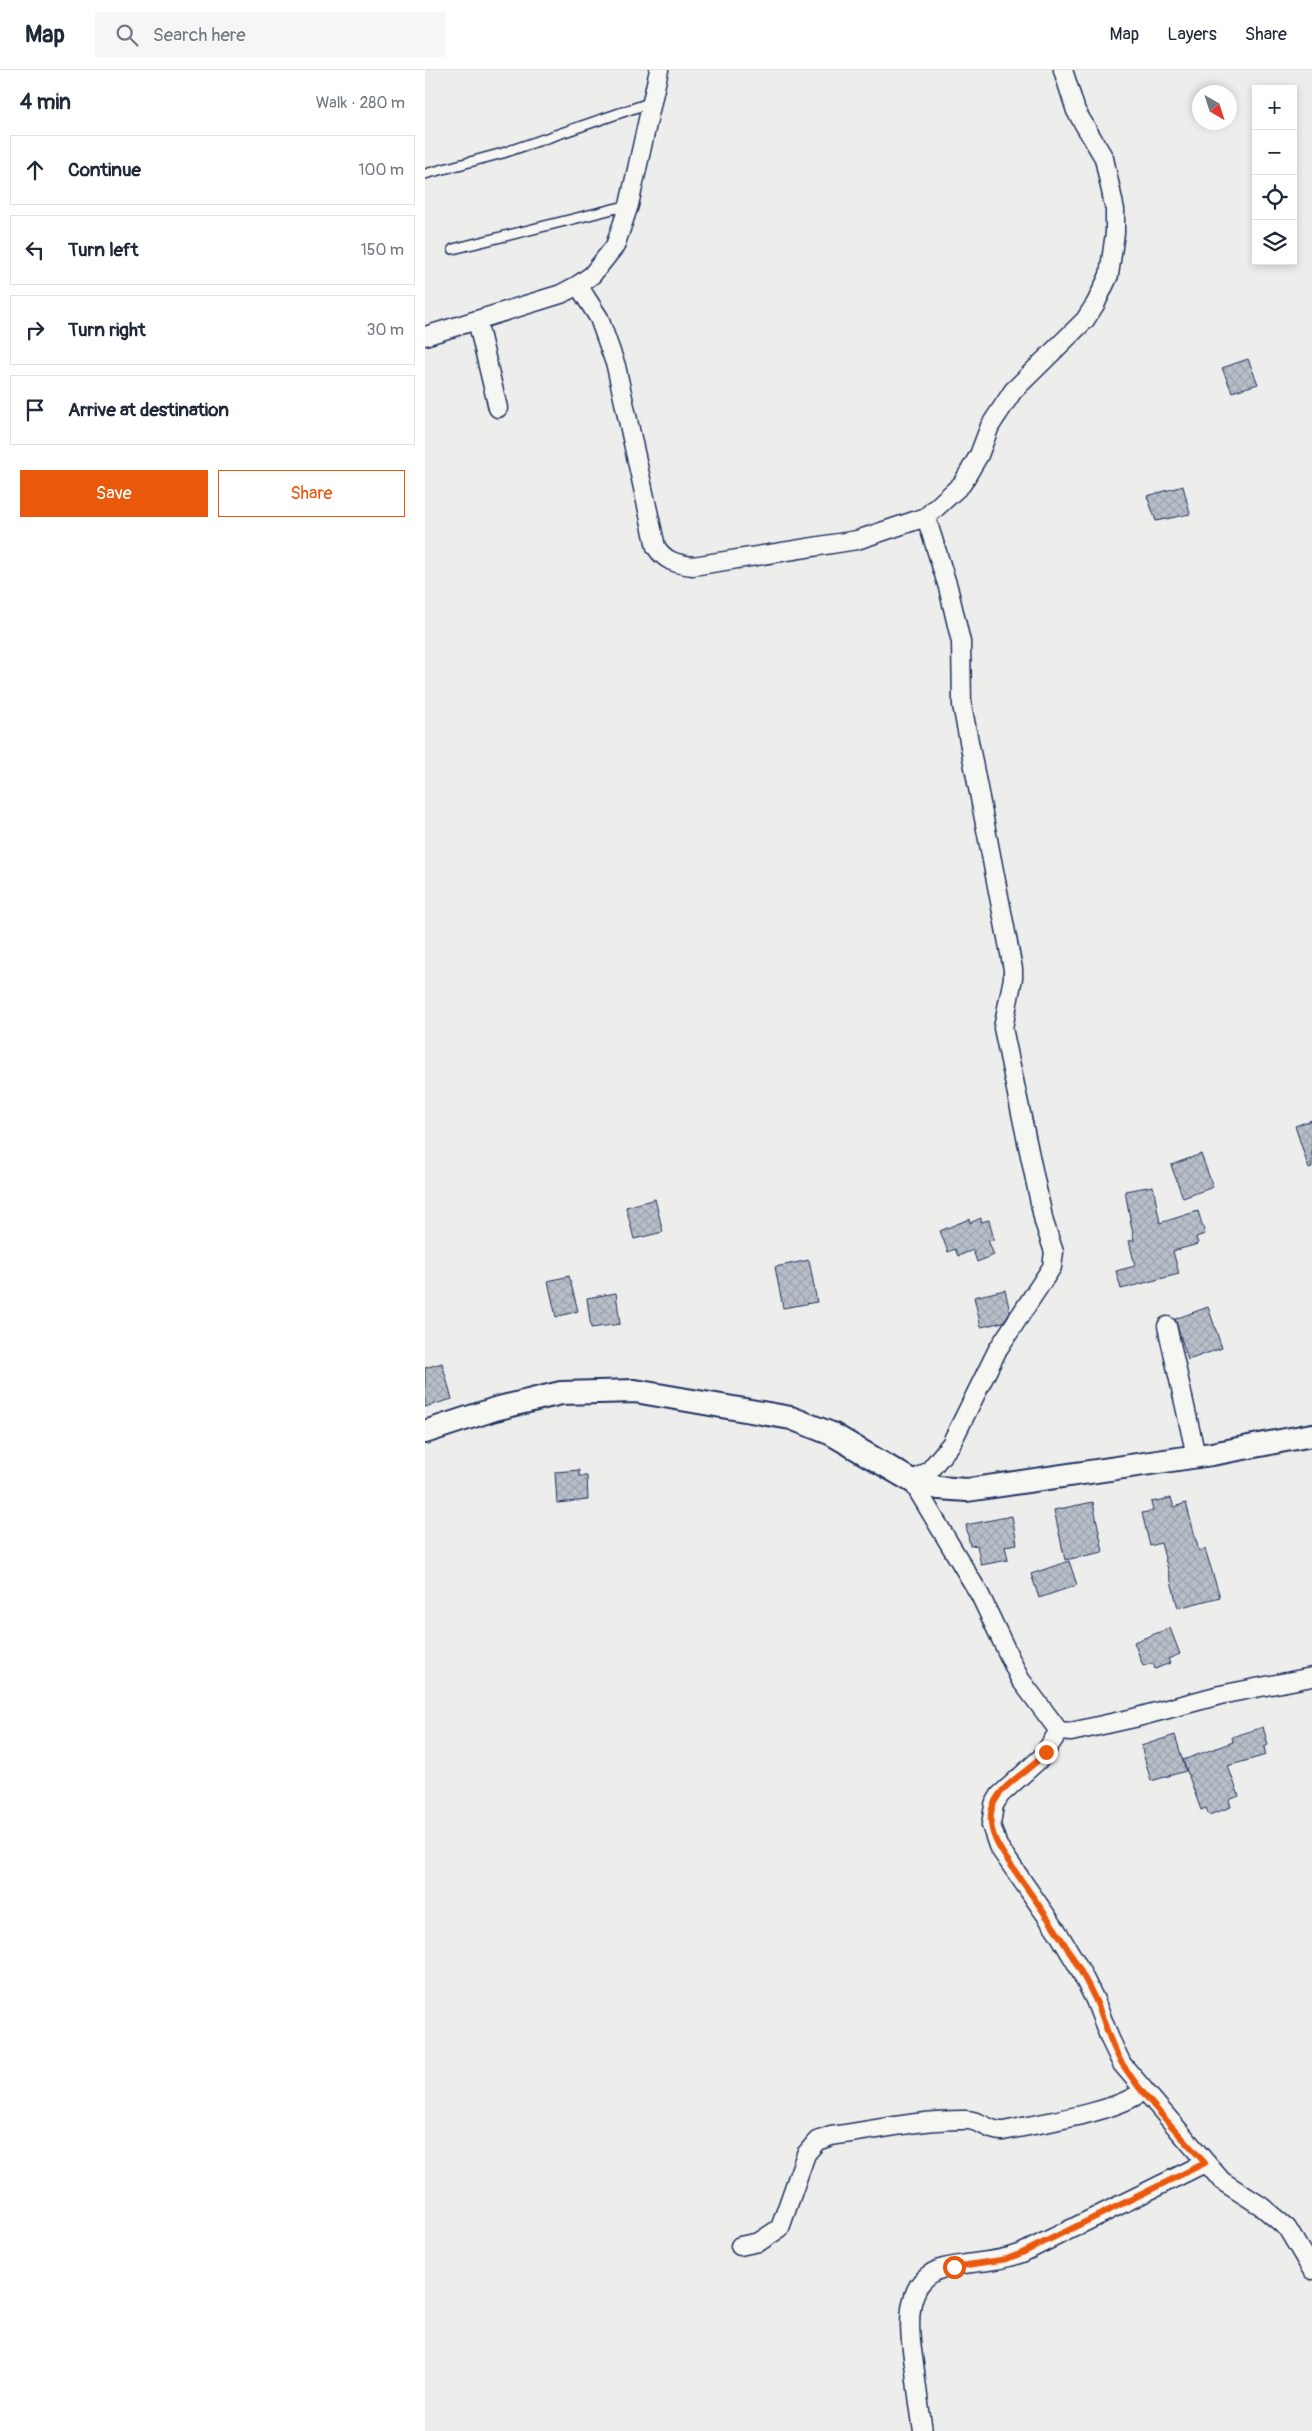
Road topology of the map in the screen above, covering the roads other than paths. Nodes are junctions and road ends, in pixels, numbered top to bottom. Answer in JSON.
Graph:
{"nodes":[{"id":1,"x":659,"y":70,"type":"edge"},
{"id":2,"x":1063,"y":70,"type":"edge"},
{"id":3,"x":652,"y":102,"type":"junction"},
{"id":4,"x":425,"y":174,"type":"edge"},
{"id":5,"x":629,"y":205,"type":"junction"},
{"id":6,"x":453,"y":249,"type":"dead end"},
{"id":7,"x":579,"y":285,"type":"junction"},
{"id":8,"x":477,"y":320,"type":"junction"},
{"id":9,"x":425,"y":336,"type":"edge"},
{"id":10,"x":498,"y":408,"type":"dead end"},
{"id":11,"x":926,"y":517,"type":"junction"},
{"id":12,"x":1167,"y":1326,"type":"dead end"},
{"id":13,"x":425,"y":1432,"type":"edge"},
{"id":14,"x":1312,"y":1435,"type":"edge"},
{"id":15,"x":1196,"y":1456,"type":"junction"},
{"id":16,"x":913,"y":1481,"type":"junction"},
{"id":17,"x":1312,"y":1677,"type":"edge"},
{"id":18,"x":1059,"y":1730,"type":"junction"},
{"id":19,"x":1143,"y":2091,"type":"junction"},
{"id":20,"x":1205,"y":2163,"type":"junction"},
{"id":21,"x":740,"y":2246,"type":"dead end"},
{"id":22,"x":1312,"y":2270,"type":"edge"},
{"id":23,"x":923,"y":2431,"type":"edge"}],
"edges":[{"from":1,"to":3,"type":"street"},
{"from":2,"to":11,"type":"street"},
{"from":3,"to":4,"type":"lane"},
{"from":3,"to":5,"type":"street"},
{"from":5,"to":6,"type":"lane"},
{"from":5,"to":7,"type":"street"},
{"from":7,"to":8,"type":"street"},
{"from":7,"to":11,"type":"street"},
{"from":8,"to":9,"type":"street"},
{"from":8,"to":10,"type":"street"},
{"from":11,"to":16,"type":"street"},
{"from":12,"to":15,"type":"street"},
{"from":13,"to":16,"type":"street"},
{"from":14,"to":15,"type":"street"},
{"from":15,"to":16,"type":"street"},
{"from":16,"to":18,"type":"street"},
{"from":17,"to":18,"type":"street"},
{"from":18,"to":19,"type":"street"},
{"from":19,"to":20,"type":"street"},
{"from":19,"to":21,"type":"street"},
{"from":20,"to":22,"type":"street"},
{"from":20,"to":23,"type":"street"}]}
